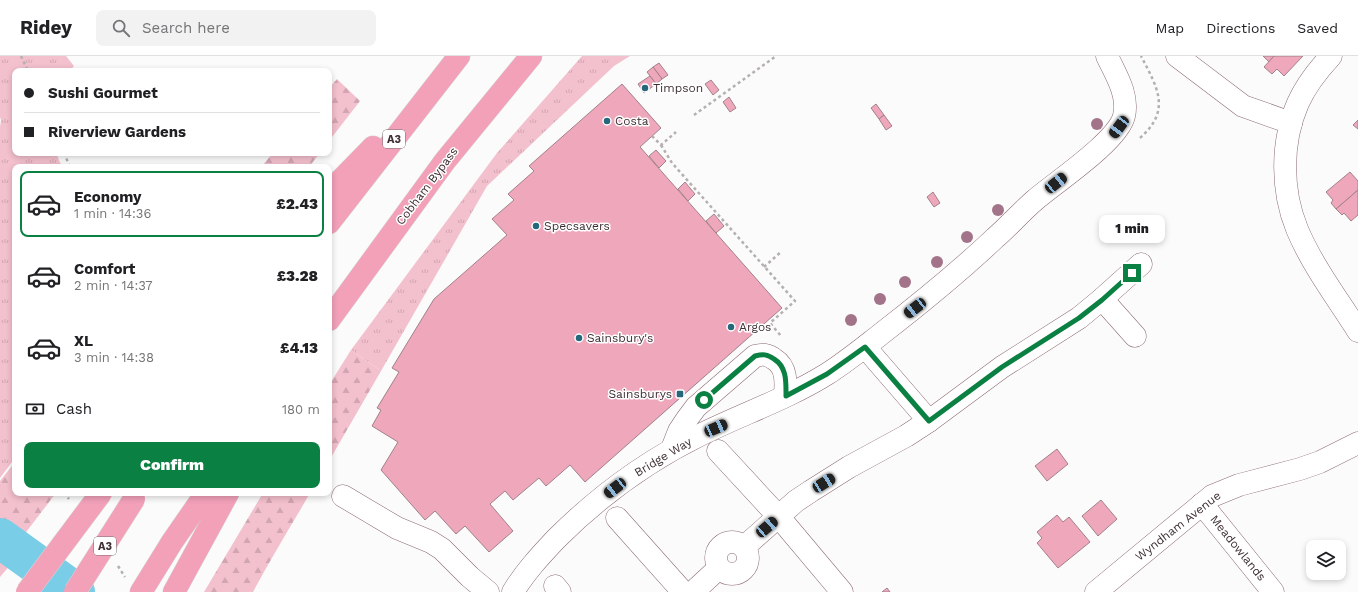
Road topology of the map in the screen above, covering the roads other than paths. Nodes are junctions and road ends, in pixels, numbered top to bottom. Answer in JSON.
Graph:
{"nodes":[{"id":1,"x":459,"y":56,"type":"edge"},
{"id":2,"x":530,"y":56,"type":"edge"},
{"id":3,"x":1107,"y":56,"type":"edge"},
{"id":4,"x":1177,"y":56,"type":"edge"},
{"id":5,"x":1331,"y":56,"type":"edge"},
{"id":6,"x":445,"y":73,"type":"junction"},
{"id":7,"x":1291,"y":123,"type":"junction"},
{"id":8,"x":332,"y":189,"type":"edge"},
{"id":9,"x":332,"y":219,"type":"edge"},
{"id":10,"x":1142,"y":264,"type":"dead end"},
{"id":11,"x":1102,"y":300,"type":"junction"},
{"id":12,"x":332,"y":316,"type":"edge"},
{"id":13,"x":1358,"y":331,"type":"edge"},
{"id":14,"x":1135,"y":336,"type":"dead end"},
{"id":15,"x":865,"y":347,"type":"junction"},
{"id":16,"x":786,"y":396,"type":"junction"},
{"id":17,"x":929,"y":421,"type":"junction"},
{"id":18,"x":1358,"y":443,"type":"edge"},
{"id":19,"x":672,"y":449,"type":"junction"},
{"id":20,"x":718,"y":451,"type":"dead end"},
{"id":21,"x":98,"y":496,"type":"edge"},
{"id":22,"x":136,"y":496,"type":"edge"},
{"id":23,"x":204,"y":496,"type":"edge"},
{"id":24,"x":226,"y":496,"type":"edge"},
{"id":25,"x":344,"y":496,"type":"dead end"},
{"id":26,"x":1202,"y":504,"type":"junction"},
{"id":27,"x":779,"y":517,"type":"junction"},
{"id":28,"x":617,"y":518,"type":"dead end"},
{"id":29,"x":27,"y":592,"type":"edge"},
{"id":30,"x":75,"y":592,"type":"edge"},
{"id":31,"x":141,"y":592,"type":"edge"},
{"id":32,"x":174,"y":592,"type":"edge"},
{"id":33,"x":488,"y":592,"type":"edge"},
{"id":34,"x":514,"y":592,"type":"edge"},
{"id":35,"x":683,"y":592,"type":"edge"},
{"id":36,"x":693,"y":592,"type":"edge"},
{"id":37,"x":842,"y":592,"type":"edge"},
{"id":38,"x":1096,"y":592,"type":"edge"},
{"id":39,"x":1274,"y":592,"type":"edge"}],
"edges":[{"from":1,"to":6,"type":"highway","number":"A3"},
{"from":2,"to":12,"type":"highway","name":"Cobham Bypass"},
{"from":3,"to":15,"type":"street","name":"Bridge Way"},
{"from":4,"to":7,"type":"street"},
{"from":5,"to":7,"type":"street"},
{"from":6,"to":8,"type":"highway"},
{"from":6,"to":9,"type":"highway","number":"A3"},
{"from":7,"to":13,"type":"street"},
{"from":10,"to":11,"type":"street"},
{"from":11,"to":14,"type":"street"},
{"from":11,"to":17,"type":"street"},
{"from":15,"to":16,"type":"street","name":"Bridge Way"},
{"from":15,"to":17,"type":"street"},
{"from":16,"to":19,"type":"street","name":"Bridge Way"},
{"from":16,"to":19,"type":"street"},
{"from":17,"to":27,"type":"street"},
{"from":18,"to":26,"type":"street","name":"Wyndham Avenue"},
{"from":19,"to":34,"type":"street","name":"Bridge Way"},
{"from":20,"to":27,"type":"street"},
{"from":21,"to":29,"type":"highway","bridge":true},
{"from":22,"to":30,"type":"highway","number":"A3","bridge":true},
{"from":23,"to":31,"type":"highway"},
{"from":24,"to":32,"type":"highway"},
{"from":25,"to":33,"type":"street"},
{"from":26,"to":38,"type":"street","name":"Wyndham Avenue"},
{"from":26,"to":39,"type":"street","name":"Meadowlands"},
{"from":27,"to":36,"type":"street"},
{"from":27,"to":37,"type":"street"},
{"from":28,"to":35,"type":"street"}]}
